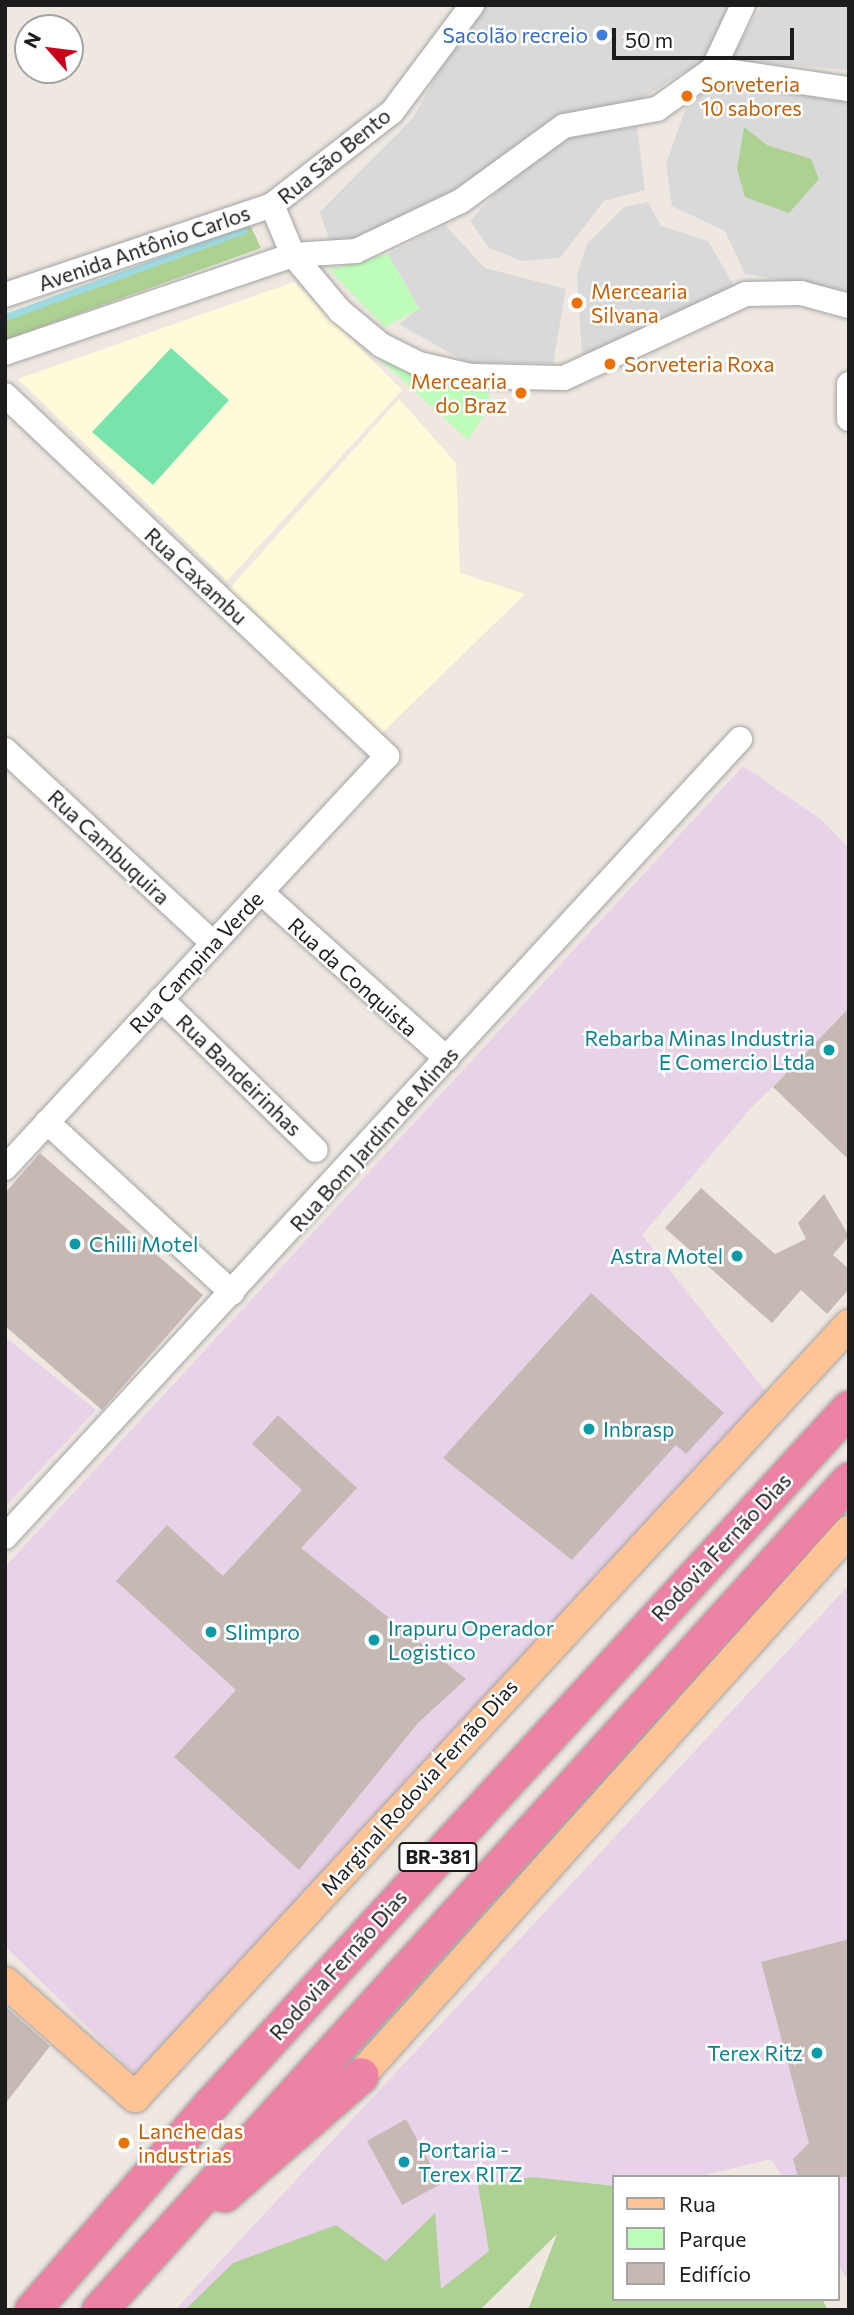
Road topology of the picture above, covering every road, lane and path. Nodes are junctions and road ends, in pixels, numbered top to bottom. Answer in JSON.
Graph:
{"nodes":[{"id":1,"x":472,"y":5,"type":"edge"},
{"id":2,"x":743,"y":5,"type":"edge"},
{"id":3,"x":713,"y":69,"type":"junction"},
{"id":4,"x":849,"y":89,"type":"edge"},
{"id":5,"x":272,"y":205,"type":"junction"},
{"id":6,"x":293,"y":255,"type":"junction"},
{"id":7,"x":5,"y":295,"type":"edge"},
{"id":8,"x":849,"y":306,"type":"edge"},
{"id":9,"x":5,"y":353,"type":"edge"},
{"id":10,"x":849,"y":384,"type":"edge"},
{"id":11,"x":5,"y":395,"type":"edge"},
{"id":12,"x":849,"y":419,"type":"edge"},
{"id":13,"x":740,"y":739,"type":"dead end"},
{"id":14,"x":387,"y":756,"type":"joint"},
{"id":15,"x":11,"y":766,"type":"edge"},
{"id":16,"x":261,"y":892,"type":"junction"},
{"id":17,"x":213,"y":943,"type":"junction"},
{"id":18,"x":161,"y":999,"type":"junction"},
{"id":19,"x":447,"y":1059,"type":"junction"},
{"id":20,"x":47,"y":1122,"type":"junction"},
{"id":21,"x":316,"y":1150,"type":"dead end"},
{"id":22,"x":5,"y":1168,"type":"edge"},
{"id":23,"x":232,"y":1293,"type":"junction"},
{"id":24,"x":849,"y":1325,"type":"edge"},
{"id":25,"x":849,"y":1408,"type":"edge"},
{"id":26,"x":849,"y":1480,"type":"edge"},
{"id":27,"x":849,"y":1531,"type":"edge"},
{"id":28,"x":5,"y":1537,"type":"edge"},
{"id":29,"x":5,"y":1982,"type":"edge"},
{"id":30,"x":361,"y":2075,"type":"joint"},
{"id":31,"x":178,"y":2220,"type":"junction"},
{"id":32,"x":32,"y":2310,"type":"edge"},
{"id":33,"x":99,"y":2310,"type":"edge"}],
"edges":[{"from":1,"to":5,"type":"street","name":"Rua São Bento"},
{"from":2,"to":3,"type":"street"},
{"from":3,"to":4,"type":"street"},
{"from":3,"to":6,"type":"street"},
{"from":5,"to":6,"type":"street","name":"Avenida Antônio Carlos"},
{"from":5,"to":7,"type":"street","name":"Avenida Antônio Carlos"},
{"from":6,"to":8,"type":"street","name":"Avenida Antônio Carlos"},
{"from":6,"to":9,"type":"street"},
{"from":10,"to":12,"type":"street"},
{"from":11,"to":14,"type":"street","name":"Rua Caxambu"},
{"from":13,"to":19,"type":"street","name":"Rua Bom Jardim de Minas"},
{"from":14,"to":16,"type":"street","name":"Rua Campina Verde"},
{"from":15,"to":17,"type":"street","name":"Rua Cambuquira"},
{"from":16,"to":17,"type":"street","name":"Rua Campina Verde"},
{"from":16,"to":19,"type":"street","name":"Rua da Conquista"},
{"from":17,"to":18,"type":"street","name":"Rua Campina Verde"},
{"from":18,"to":20,"type":"street","name":"Rua Campina Verde"},
{"from":18,"to":21,"type":"street","name":"Rua Bandeirinhas"},
{"from":19,"to":23,"type":"street","name":"Rua Bom Jardim de Minas"},
{"from":20,"to":22,"type":"street","name":"Rua Campina Verde"},
{"from":20,"to":23,"type":"street"},
{"from":23,"to":28,"type":"street","name":"Rua Bom Jardim de Minas"},
{"from":24,"to":29,"type":"main road","name":"Marginal Rodovia Fernão Dias","number":"BR-381"},
{"from":25,"to":32,"type":"highway","name":"Rodovia Fernão Dias","number":"BR-381"},
{"from":26,"to":31,"type":"highway","number":"BR-381"},
{"from":27,"to":30,"type":"main road","number":"BR-381"},
{"from":30,"to":31,"type":"highway","number":"BR-381"},
{"from":31,"to":33,"type":"highway","number":"BR-381"}]}
